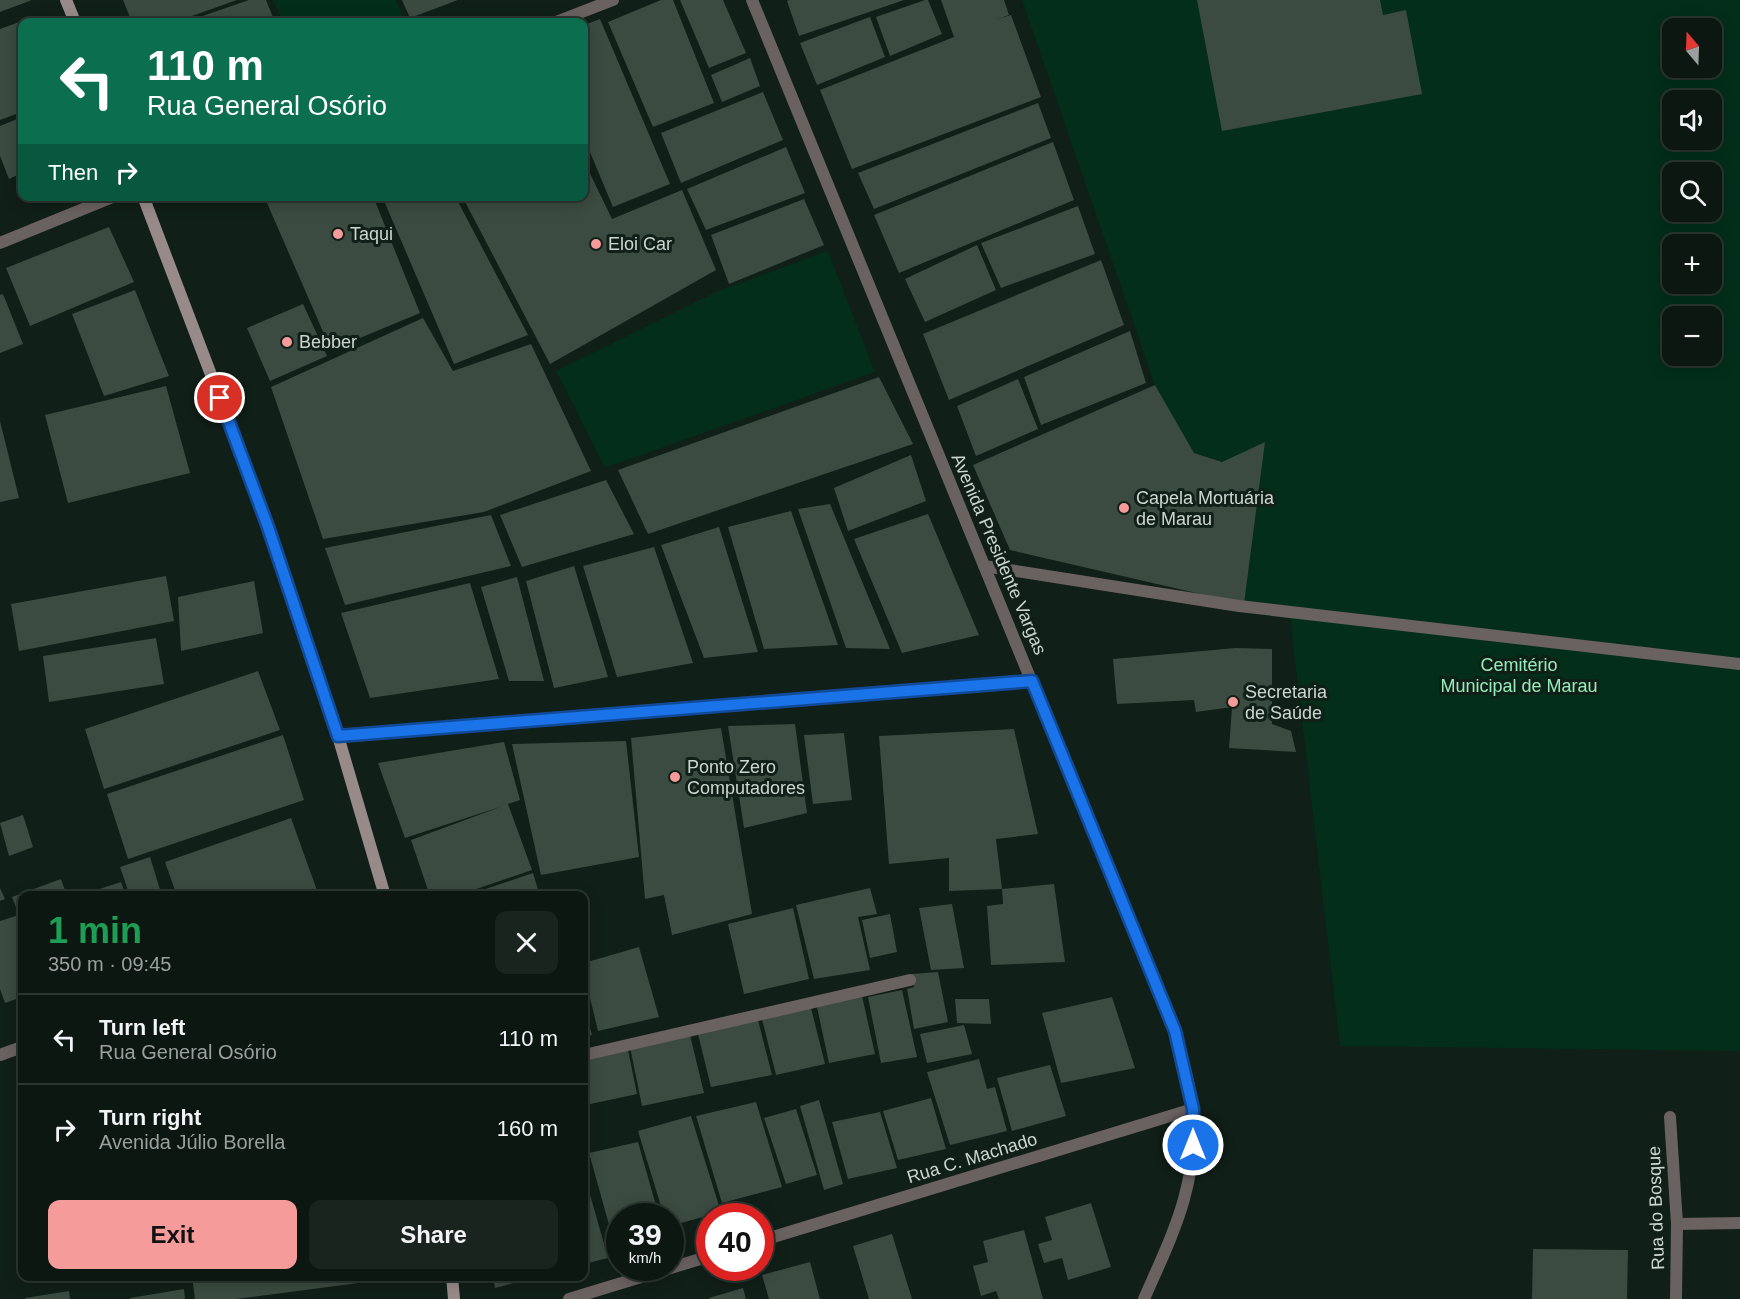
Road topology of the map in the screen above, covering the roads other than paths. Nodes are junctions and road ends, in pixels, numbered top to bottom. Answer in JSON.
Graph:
{"nodes":[{"id":1,"x":66,"y":0,"type":"edge"},
{"id":2,"x":613,"y":0,"type":"edge"},
{"id":3,"x":752,"y":0,"type":"edge"},
{"id":4,"x":73,"y":18,"type":"edge"},
{"id":5,"x":566,"y":18,"type":"edge"},
{"id":6,"x":103,"y":201,"type":"edge"},
{"id":7,"x":145,"y":201,"type":"edge"},
{"id":8,"x":0,"y":243,"type":"edge"},
{"id":9,"x":984,"y":566,"type":"junction"},
{"id":10,"x":1740,"y":664,"type":"edge"},
{"id":11,"x":1032,"y":681,"type":"junction"},
{"id":12,"x":338,"y":736,"type":"junction"},
{"id":13,"x":384,"y":891,"type":"edge"},
{"id":14,"x":910,"y":981,"type":"dead end"},
{"id":15,"x":18,"y":1048,"type":"edge"},
{"id":16,"x":588,"y":1054,"type":"edge"},
{"id":17,"x":0,"y":1055,"type":"edge"},
{"id":18,"x":1193,"y":1109,"type":"junction"},
{"id":19,"x":1670,"y":1117,"type":"dead end"},
{"id":20,"x":1740,"y":1223,"type":"edge"},
{"id":21,"x":1677,"y":1224,"type":"junction"},
{"id":22,"x":774,"y":1237,"type":"edge"},
{"id":23,"x":696,"y":1260,"type":"edge"},
{"id":24,"x":452,"y":1281,"type":"edge"},
{"id":25,"x":454,"y":1299,"type":"edge"},
{"id":26,"x":568,"y":1299,"type":"edge"},
{"id":27,"x":1144,"y":1299,"type":"edge"},
{"id":28,"x":1676,"y":1299,"type":"edge"}],
"edges":[{"from":1,"to":4,"type":"main road"},
{"from":2,"to":5,"type":"street"},
{"from":3,"to":9,"type":"street","name":"Avenida Presidente Vargas"},
{"from":6,"to":8,"type":"street"},
{"from":7,"to":12,"type":"main road"},
{"from":9,"to":10,"type":"street"},
{"from":9,"to":11,"type":"street","name":"Avenida Presidente Vargas"},
{"from":11,"to":12,"type":"street"},
{"from":11,"to":18,"type":"street","name":"Avenida Presidente Vargas"},
{"from":12,"to":13,"type":"main road"},
{"from":14,"to":16,"type":"street"},
{"from":15,"to":17,"type":"street"},
{"from":18,"to":22,"type":"street","name":"Rua C. Machado"},
{"from":18,"to":27,"type":"street","name":"Avenida Presidente Vargas"},
{"from":19,"to":21,"type":"street","name":"Rua do Bosque"},
{"from":20,"to":21,"type":"street"},
{"from":21,"to":28,"type":"street","name":"Rua do Bosque"},
{"from":23,"to":26,"type":"street"},
{"from":24,"to":25,"type":"main road"}]}
